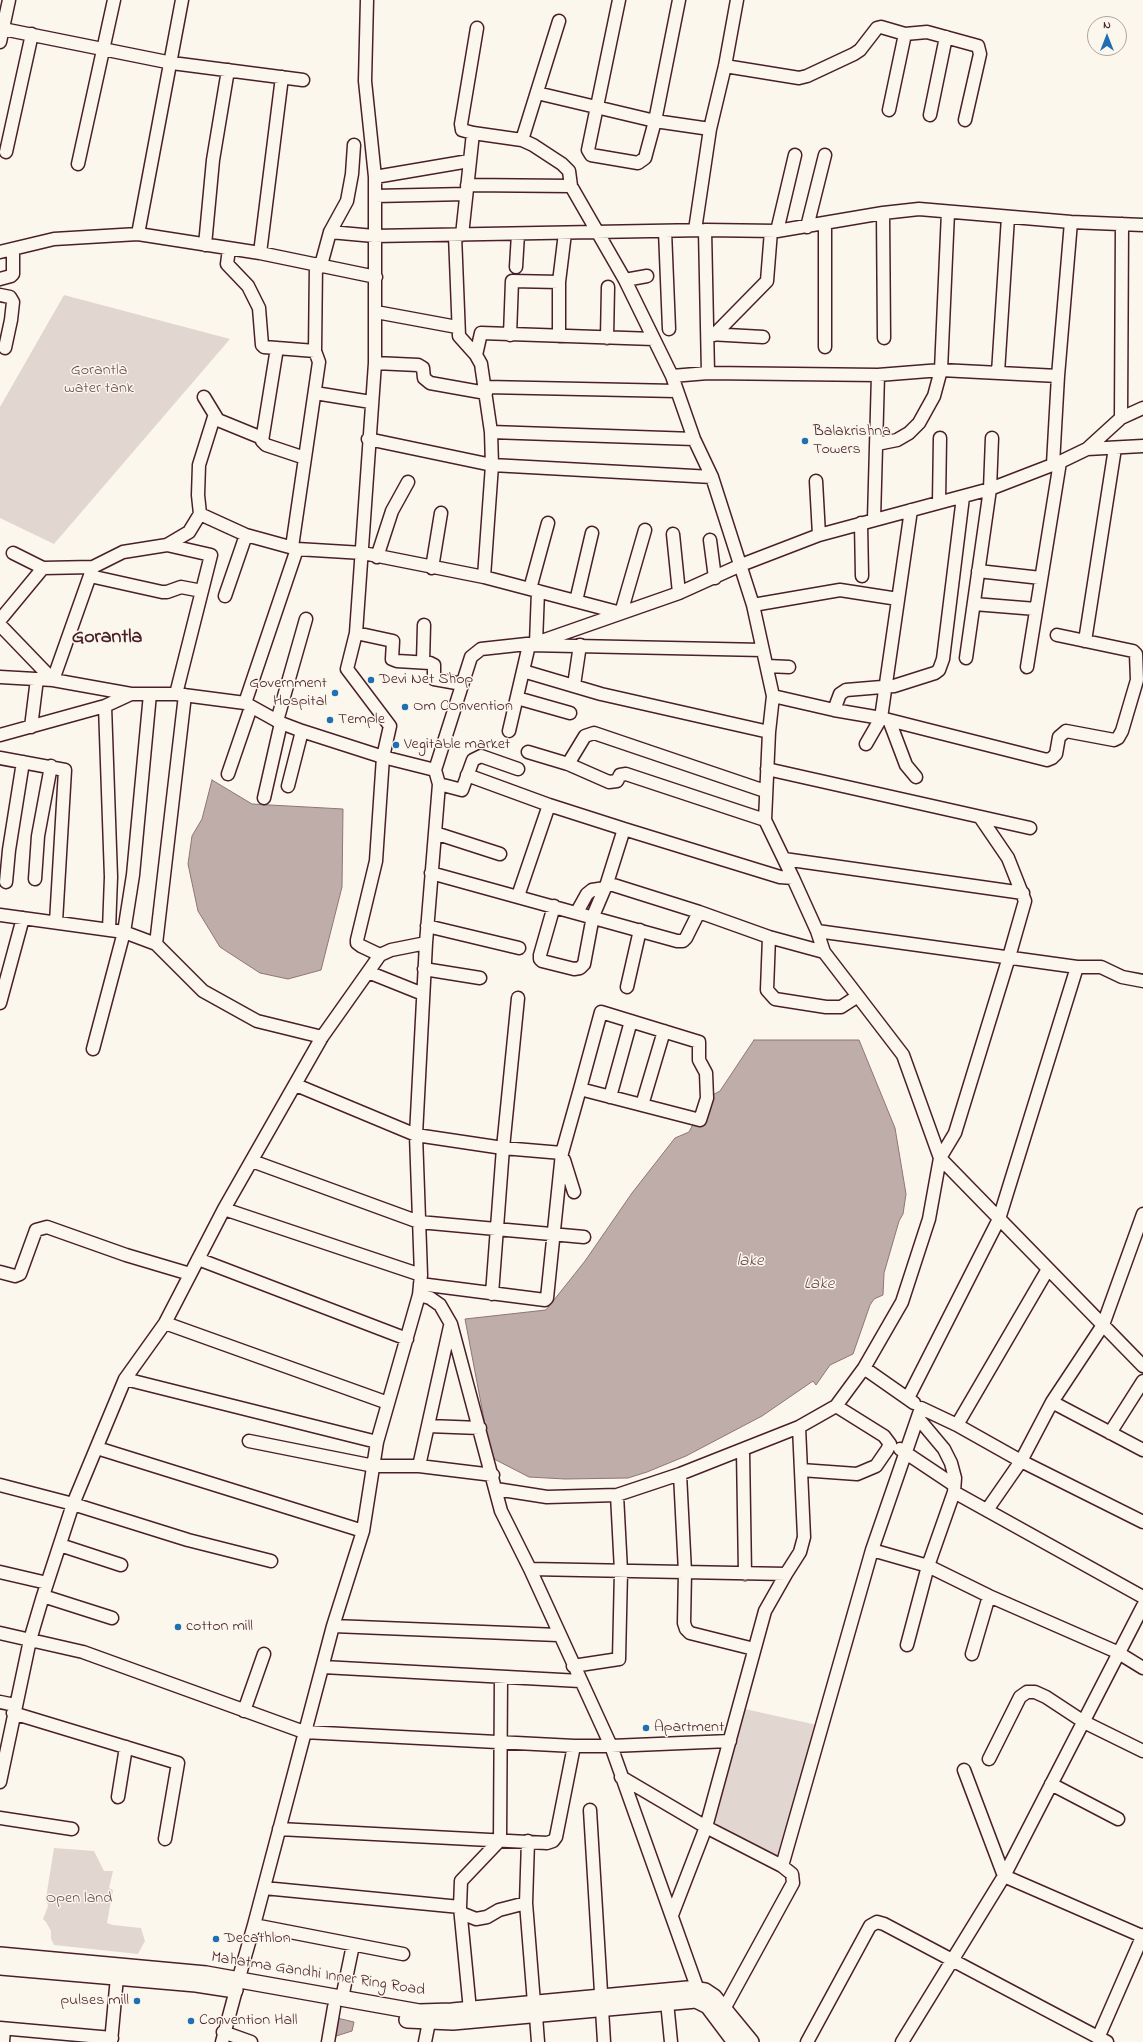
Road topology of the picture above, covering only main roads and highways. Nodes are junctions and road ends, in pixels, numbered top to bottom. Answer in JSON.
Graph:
{"nodes":[{"id":1,"x":0,"y":1955,"type":"edge"},
{"id":2,"x":0,"y":1967,"type":"edge"},
{"id":3,"x":237,"y":1985,"type":"junction"},
{"id":4,"x":601,"y":2002,"type":"junction"},
{"id":5,"x":338,"y":2003,"type":"junction"},
{"id":6,"x":535,"y":2010,"type":"junction"},
{"id":7,"x":735,"y":2042,"type":"edge"},
{"id":8,"x":751,"y":2042,"type":"edge"}],
"edges":[{"from":1,"to":3,"type":"main road","name":"Mahatma Gandhi Inner Ring Road"},
{"from":2,"to":3,"type":"main road","name":"Mahatma Gandhi Inner Ring Road"},
{"from":3,"to":5,"type":"main road","name":"Mahatma Gandhi Inner Ring Road"},
{"from":4,"to":6,"type":"main road","name":"Mahatma Gandhi Inner Ring Road"},
{"from":4,"to":7,"type":"main road","name":"Mahatma Gandhi Inner Ring Road"},
{"from":4,"to":8,"type":"main road","name":"Mahatma Gandhi Inner Ring Road"},
{"from":5,"to":6,"type":"main road","name":"Mahatma Gandhi Inner Ring Road"},
{"from":5,"to":6,"type":"main road","name":"Mahatma Gandhi Inner Ring Road"}]}
